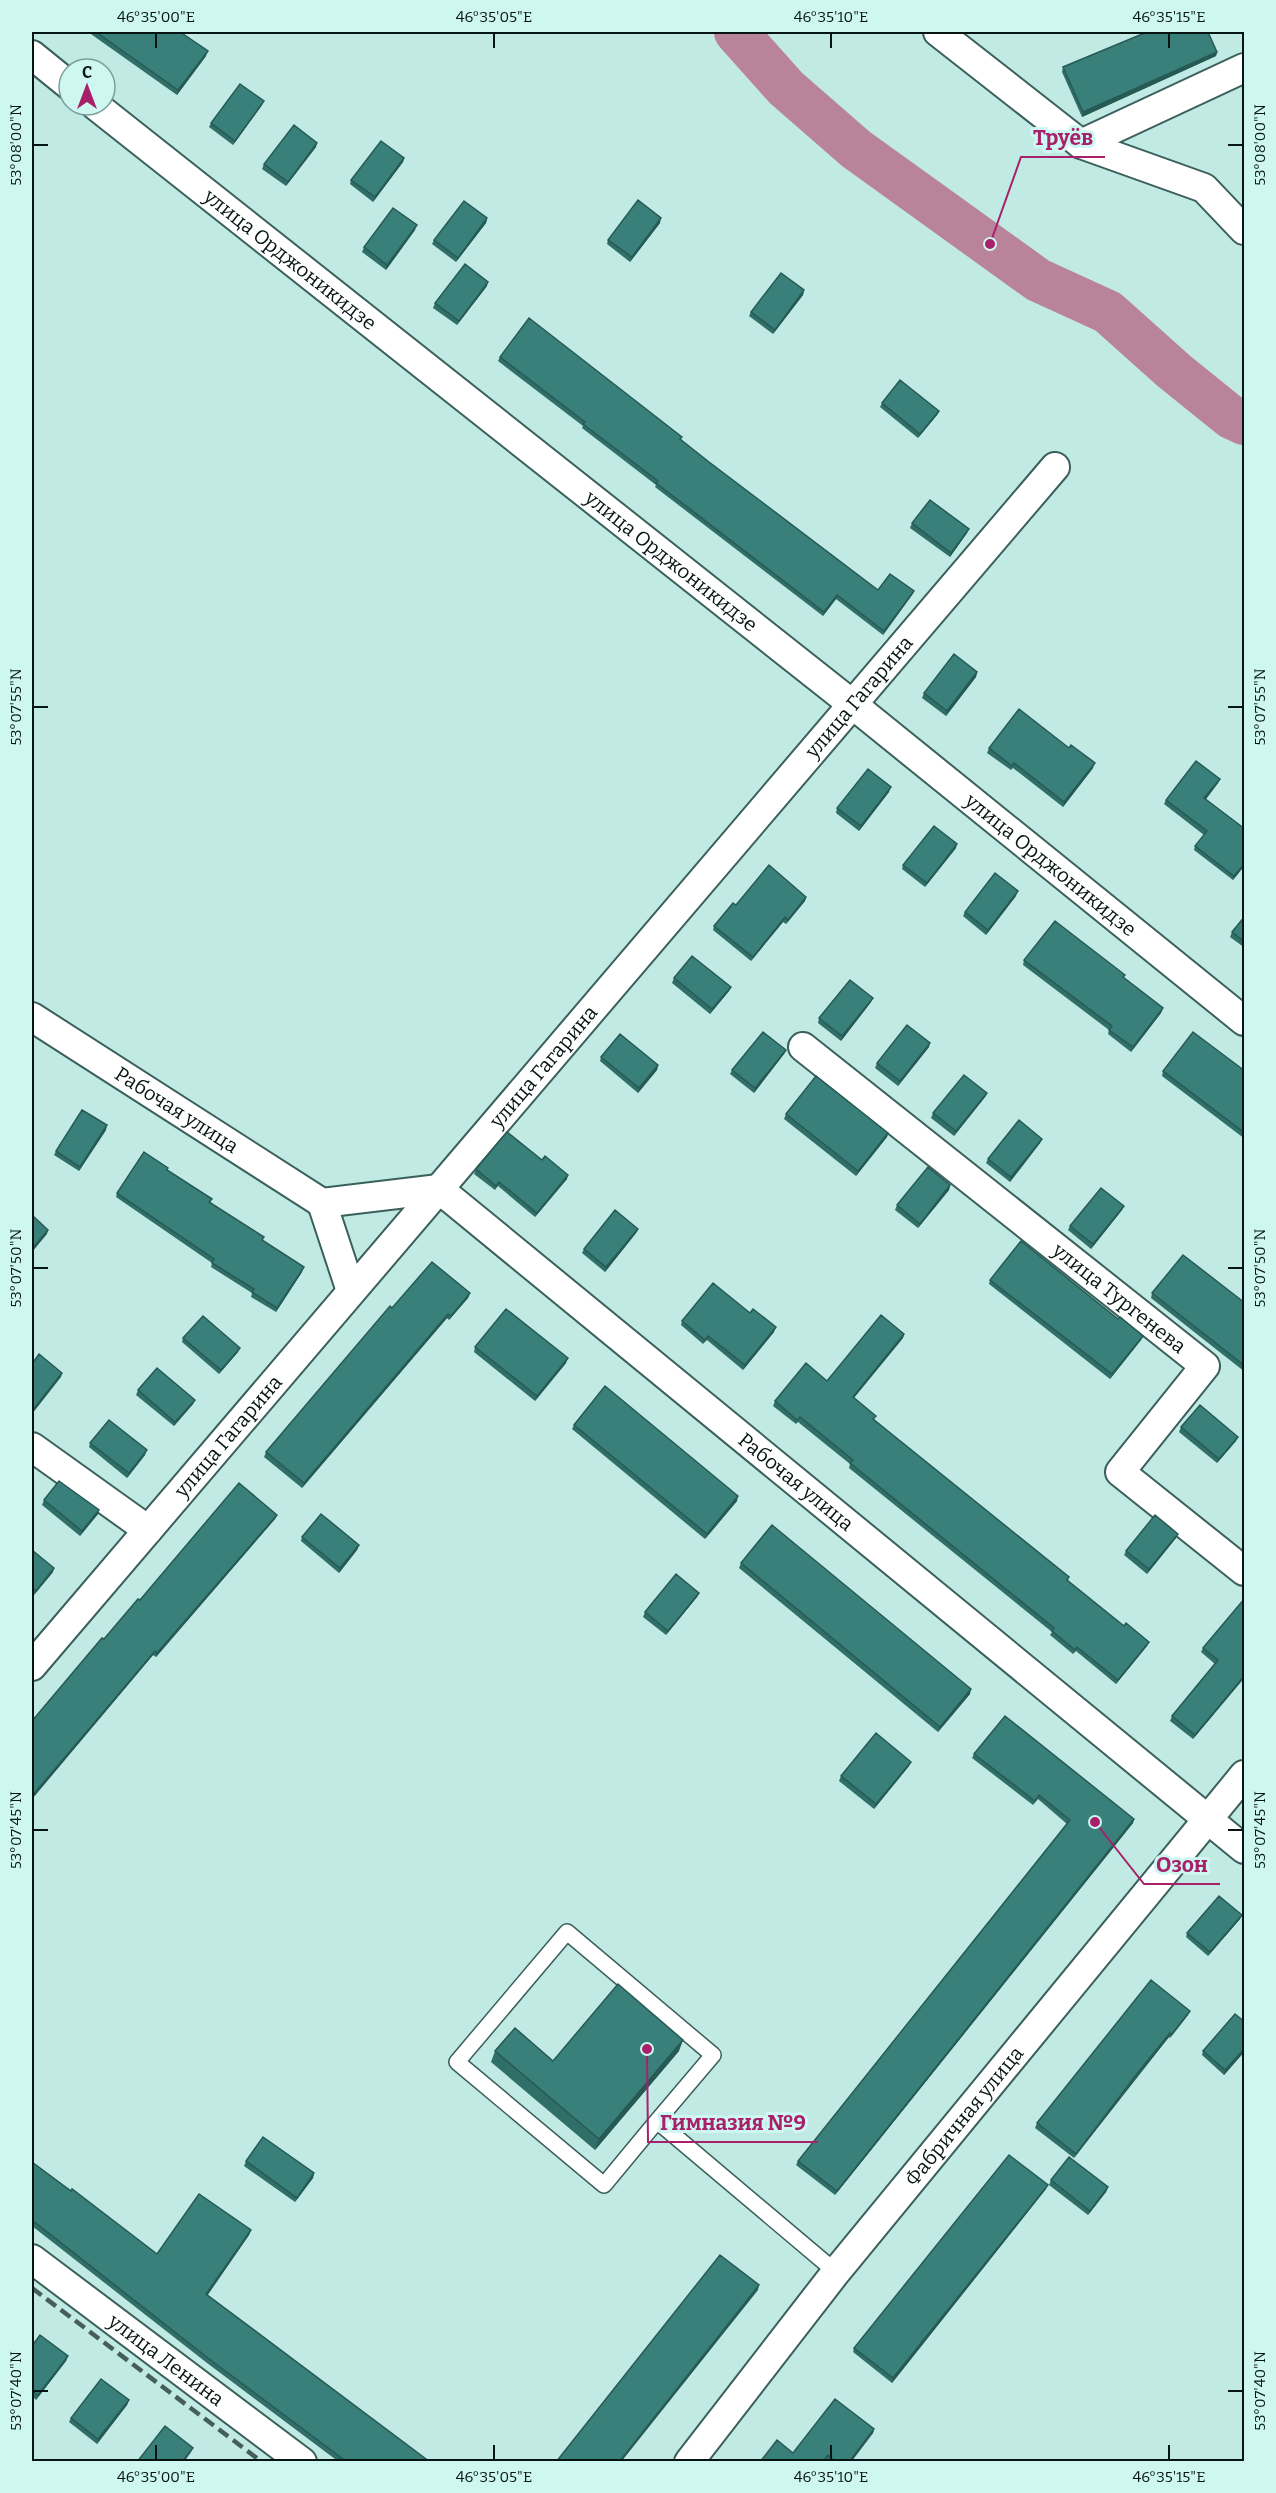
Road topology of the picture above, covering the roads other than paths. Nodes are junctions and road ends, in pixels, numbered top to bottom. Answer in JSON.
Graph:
{"nodes":[{"id":1,"x":938,"y":32,"type":"edge"},
{"id":2,"x":32,"y":55,"type":"edge"},
{"id":3,"x":1245,"y":68,"type":"edge"},
{"id":4,"x":57,"y":75,"type":"edge"},
{"id":5,"x":110,"y":117,"type":"edge"},
{"id":6,"x":1081,"y":144,"type":"junction"},
{"id":7,"x":1245,"y":230,"type":"edge"},
{"id":8,"x":1054,"y":467,"type":"dead end"},
{"id":9,"x":852,"y":705,"type":"junction"},
{"id":10,"x":32,"y":1017,"type":"edge"},
{"id":11,"x":1245,"y":1021,"type":"edge"},
{"id":12,"x":803,"y":1047,"type":"dead end"},
{"id":13,"x":439,"y":1189,"type":"junction"},
{"id":14,"x":322,"y":1203,"type":"junction"},
{"id":15,"x":351,"y":1292,"type":"junction"},
{"id":16,"x":32,"y":1447,"type":"edge"},
{"id":17,"x":148,"y":1530,"type":"junction"},
{"id":18,"x":1245,"y":1571,"type":"edge"},
{"id":19,"x":32,"y":1666,"type":"edge"},
{"id":20,"x":1245,"y":1775,"type":"edge"},
{"id":21,"x":1209,"y":1819,"type":"junction"},
{"id":22,"x":1245,"y":1849,"type":"edge"},
{"id":23,"x":657,"y":2121,"type":"junction"},
{"id":24,"x":32,"y":2259,"type":"edge"},
{"id":25,"x":836,"y":2272,"type":"junction"},
{"id":26,"x":302,"y":2462,"type":"edge"},
{"id":27,"x":689,"y":2462,"type":"edge"}],
"edges":[{"from":1,"to":6,"type":"street"},
{"from":2,"to":4,"type":"street"},
{"from":3,"to":6,"type":"street"},
{"from":5,"to":9,"type":"street","name":"улица Орджоникидзе"},
{"from":6,"to":7,"type":"street"},
{"from":8,"to":9,"type":"street","name":"улица Гагарина"},
{"from":9,"to":11,"type":"street","name":"улица Орджоникидзе"},
{"from":9,"to":13,"type":"street","name":"улица Гагарина"},
{"from":10,"to":14,"type":"street","name":"Рабочая улица"},
{"from":12,"to":18,"type":"street","name":"улица Тургенева"},
{"from":13,"to":14,"type":"street"},
{"from":13,"to":15,"type":"street","name":"улица Гагарина"},
{"from":13,"to":21,"type":"street","name":"Рабочая улица"},
{"from":14,"to":15,"type":"street"},
{"from":15,"to":17,"type":"street","name":"улица Гагарина"},
{"from":16,"to":17,"type":"street"},
{"from":17,"to":19,"type":"street","name":"улица Гагарина"},
{"from":20,"to":21,"type":"street","name":"Фабричная улица"},
{"from":21,"to":22,"type":"street","name":"Рабочая улица"},
{"from":21,"to":25,"type":"street","name":"Фабричная улица"},
{"from":23,"to":23,"type":"lane"},
{"from":23,"to":25,"type":"lane"},
{"from":24,"to":26,"type":"street","name":"улица Ленина"},
{"from":25,"to":27,"type":"street","name":"Фабричная улица"}]}
